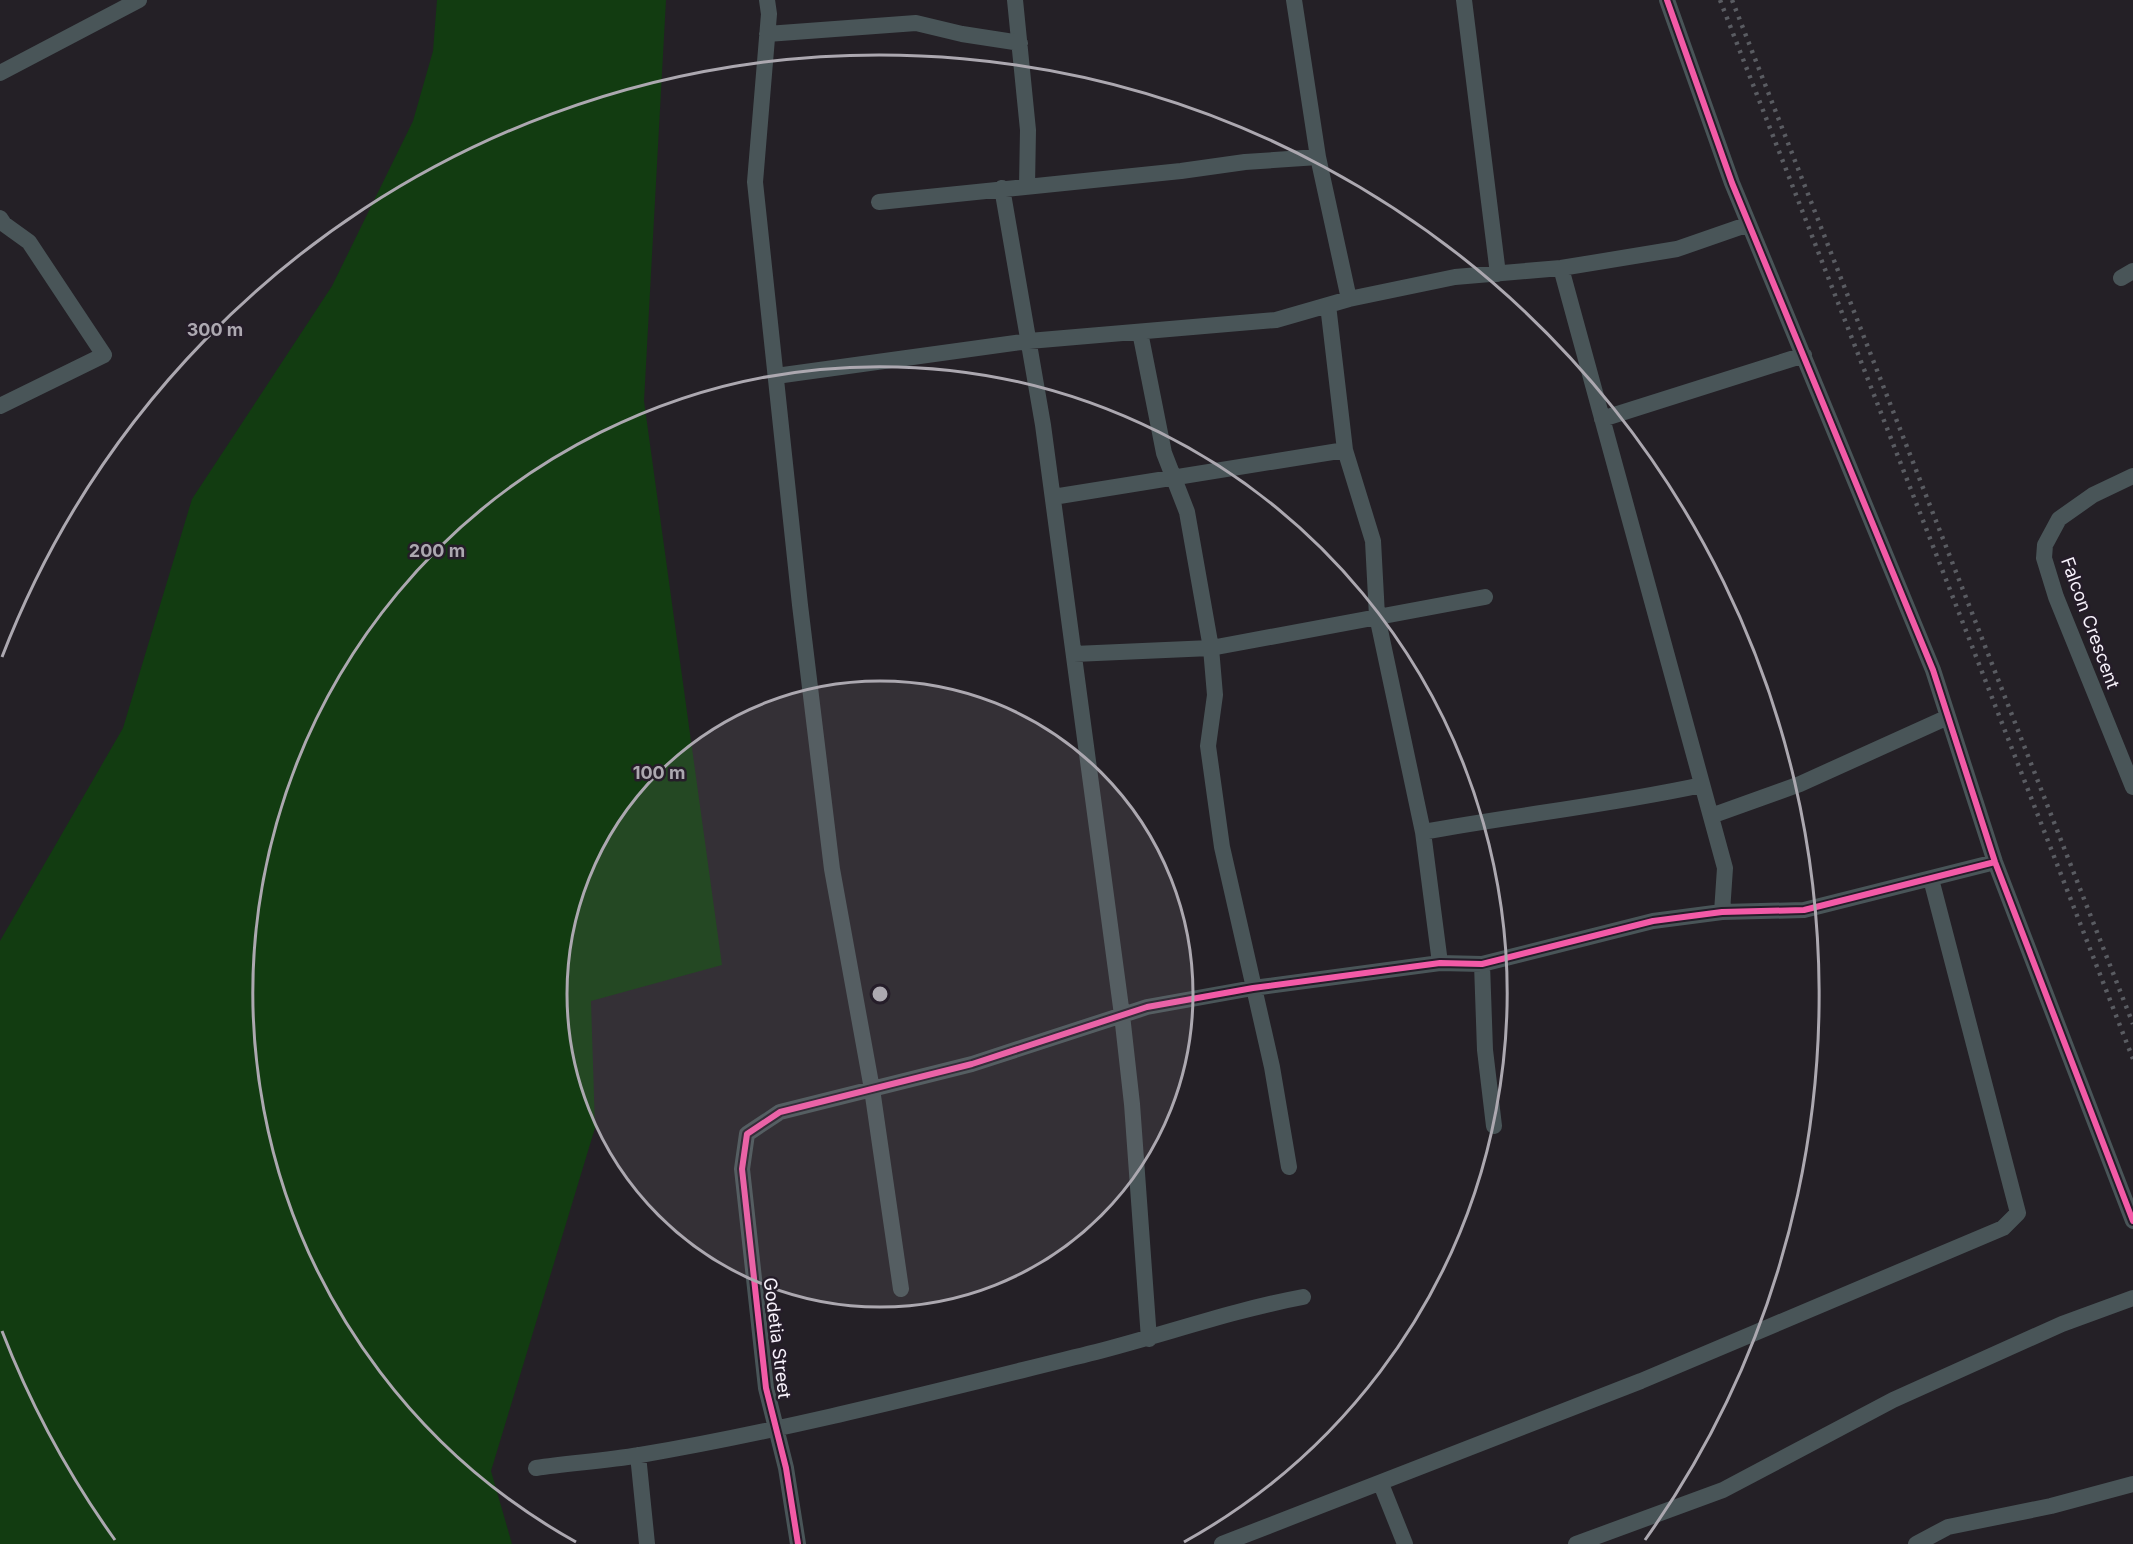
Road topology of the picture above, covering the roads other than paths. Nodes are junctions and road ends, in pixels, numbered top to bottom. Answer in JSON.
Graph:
{"nodes":[{"id":1,"x":139,"y":0,"type":"edge"},
{"id":2,"x":767,"y":0,"type":"edge"},
{"id":3,"x":1015,"y":0,"type":"edge"},
{"id":4,"x":1294,"y":0,"type":"edge"},
{"id":5,"x":1464,"y":0,"type":"edge"},
{"id":6,"x":1667,"y":0,"type":"edge"},
{"id":7,"x":767,"y":34,"type":"junction"},
{"id":8,"x":1020,"y":43,"type":"junction"},
{"id":9,"x":0,"y":73,"type":"edge"},
{"id":10,"x":1318,"y":158,"type":"junction"},
{"id":11,"x":1027,"y":186,"type":"junction"},
{"id":12,"x":1002,"y":188,"type":"junction"},
{"id":13,"x":879,"y":202,"type":"dead end"},
{"id":14,"x":0,"y":218,"type":"edge"},
{"id":15,"x":1749,"y":224,"type":"junction"},
{"id":16,"x":1561,"y":268,"type":"junction"},
{"id":17,"x":1498,"y":273,"type":"junction"},
{"id":18,"x":1349,"y":299,"type":"junction"},
{"id":19,"x":1328,"y":305,"type":"junction"},
{"id":20,"x":1140,"y":332,"type":"junction"},
{"id":21,"x":1029,"y":341,"type":"junction"},
{"id":22,"x":1804,"y":355,"type":"junction"},
{"id":23,"x":776,"y":376,"type":"junction"},
{"id":24,"x":0,"y":406,"type":"edge"},
{"id":25,"x":1602,"y":419,"type":"junction"},
{"id":26,"x":1345,"y":450,"type":"junction"},
{"id":27,"x":2133,"y":476,"type":"edge"},
{"id":28,"x":1174,"y":479,"type":"junction"},
{"id":29,"x":1053,"y":497,"type":"junction"},
{"id":30,"x":1485,"y":597,"type":"dead end"},
{"id":31,"x":1377,"y":616,"type":"junction"},
{"id":32,"x":1211,"y":648,"type":"junction"},
{"id":33,"x":1074,"y":654,"type":"junction"},
{"id":34,"x":1948,"y":717,"type":"junction"},
{"id":35,"x":1702,"y":785,"type":"junction"},
{"id":36,"x":2133,"y":787,"type":"edge"},
{"id":37,"x":1711,"y":816,"type":"junction"},
{"id":38,"x":1423,"y":832,"type":"junction"},
{"id":39,"x":1995,"y":862,"type":"junction"},
{"id":40,"x":1931,"y":879,"type":"junction"},
{"id":41,"x":1722,"y":912,"type":"junction"},
{"id":42,"x":1440,"y":963,"type":"junction"},
{"id":43,"x":1482,"y":964,"type":"junction"},
{"id":44,"x":1253,"y":988,"type":"junction"},
{"id":45,"x":1122,"y":1015,"type":"junction"},
{"id":46,"x":872,"y":1089,"type":"junction"},
{"id":47,"x":1494,"y":1126,"type":"dead end"},
{"id":48,"x":1289,"y":1167,"type":"dead end"},
{"id":49,"x":2133,"y":1221,"type":"edge"},
{"id":50,"x":901,"y":1288,"type":"dead end"},
{"id":51,"x":1303,"y":1297,"type":"dead end"},
{"id":52,"x":2133,"y":1298,"type":"edge"},
{"id":53,"x":1149,"y":1338,"type":"junction"},
{"id":54,"x":776,"y":1428,"type":"junction"},
{"id":55,"x":638,"y":1455,"type":"junction"},
{"id":56,"x":536,"y":1468,"type":"dead end"},
{"id":57,"x":1381,"y":1484,"type":"junction"},
{"id":58,"x":2133,"y":1484,"type":"edge"},
{"id":59,"x":647,"y":1544,"type":"edge"},
{"id":60,"x":798,"y":1544,"type":"edge"},
{"id":61,"x":1222,"y":1544,"type":"edge"},
{"id":62,"x":1405,"y":1544,"type":"edge"},
{"id":63,"x":1576,"y":1544,"type":"edge"},
{"id":64,"x":1916,"y":1544,"type":"edge"}],
"edges":[{"from":1,"to":9,"type":"street"},
{"from":2,"to":7,"type":"street"},
{"from":3,"to":8,"type":"street"},
{"from":4,"to":10,"type":"street"},
{"from":5,"to":17,"type":"street"},
{"from":6,"to":15,"type":"street"},
{"from":7,"to":8,"type":"street"},
{"from":7,"to":23,"type":"street"},
{"from":8,"to":11,"type":"street"},
{"from":10,"to":11,"type":"street"},
{"from":10,"to":18,"type":"street"},
{"from":11,"to":12,"type":"street"},
{"from":12,"to":13,"type":"street"},
{"from":12,"to":21,"type":"street"},
{"from":14,"to":24,"type":"street"},
{"from":15,"to":16,"type":"street"},
{"from":15,"to":22,"type":"street"},
{"from":16,"to":17,"type":"street"},
{"from":16,"to":25,"type":"street"},
{"from":17,"to":18,"type":"street"},
{"from":18,"to":19,"type":"street"},
{"from":19,"to":20,"type":"street"},
{"from":19,"to":26,"type":"street"},
{"from":20,"to":21,"type":"street"},
{"from":20,"to":28,"type":"street"},
{"from":21,"to":23,"type":"street"},
{"from":21,"to":29,"type":"street"},
{"from":22,"to":25,"type":"street"},
{"from":22,"to":34,"type":"street"},
{"from":23,"to":46,"type":"street"},
{"from":25,"to":35,"type":"street"},
{"from":26,"to":28,"type":"street"},
{"from":26,"to":31,"type":"street"},
{"from":27,"to":36,"type":"street","name":"Falcon Crescent"},
{"from":28,"to":29,"type":"street"},
{"from":28,"to":32,"type":"street"},
{"from":29,"to":33,"type":"street"},
{"from":30,"to":31,"type":"street"},
{"from":31,"to":32,"type":"street"},
{"from":31,"to":38,"type":"street"},
{"from":32,"to":33,"type":"street"},
{"from":32,"to":44,"type":"street"},
{"from":33,"to":45,"type":"street"},
{"from":34,"to":37,"type":"street"},
{"from":34,"to":39,"type":"street"},
{"from":35,"to":37,"type":"street"},
{"from":35,"to":38,"type":"street"},
{"from":37,"to":41,"type":"street"},
{"from":38,"to":42,"type":"street"},
{"from":39,"to":40,"type":"street"},
{"from":39,"to":49,"type":"street"},
{"from":40,"to":41,"type":"street"},
{"from":40,"to":57,"type":"street"},
{"from":41,"to":43,"type":"street"},
{"from":42,"to":43,"type":"street"},
{"from":42,"to":44,"type":"street"},
{"from":43,"to":47,"type":"street"},
{"from":44,"to":45,"type":"street"},
{"from":44,"to":48,"type":"street"},
{"from":45,"to":46,"type":"street"},
{"from":45,"to":53,"type":"street"},
{"from":46,"to":50,"type":"street"},
{"from":46,"to":54,"type":"street","name":"Godetia Street"},
{"from":51,"to":53,"type":"street"},
{"from":52,"to":63,"type":"street"},
{"from":53,"to":54,"type":"street"},
{"from":54,"to":55,"type":"street"},
{"from":54,"to":60,"type":"street","name":"Godetia Street"},
{"from":55,"to":56,"type":"street"},
{"from":55,"to":59,"type":"street"},
{"from":57,"to":61,"type":"street"},
{"from":57,"to":62,"type":"street"},
{"from":58,"to":64,"type":"street"}]}
